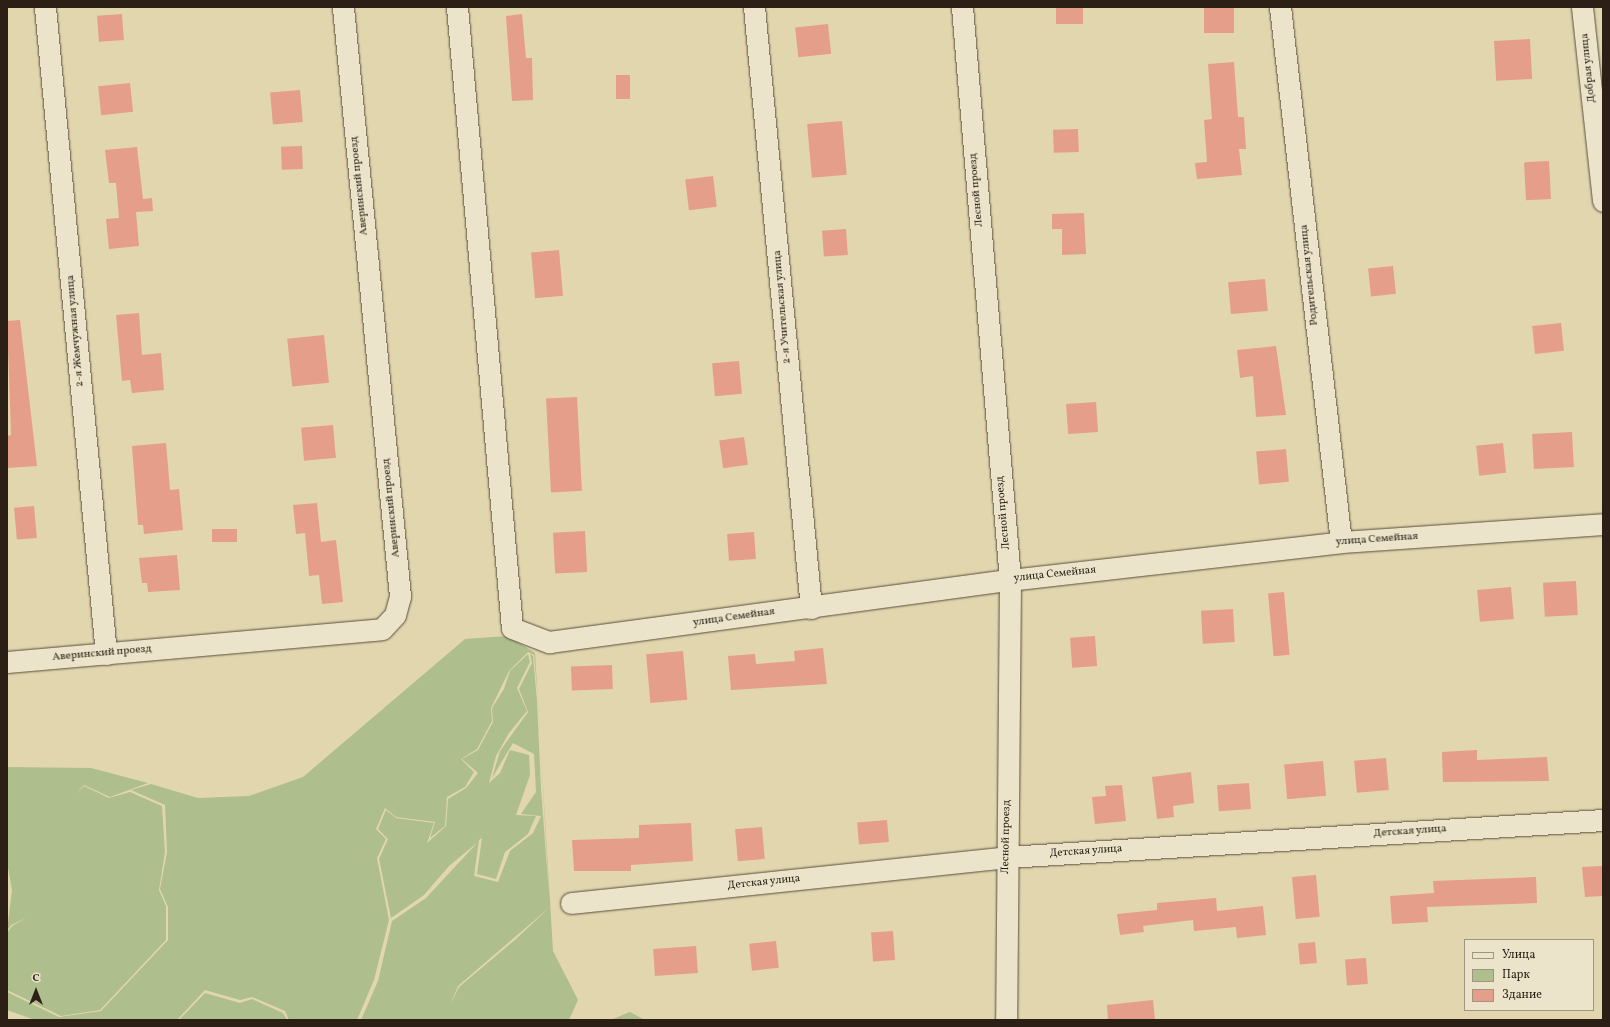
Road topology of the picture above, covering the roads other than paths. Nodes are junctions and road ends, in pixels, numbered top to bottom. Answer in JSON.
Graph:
{"nodes":[{"id":1,"x":45,"y":7,"type":"edge"},
{"id":2,"x":343,"y":7,"type":"edge"},
{"id":3,"x":457,"y":7,"type":"edge"},
{"id":4,"x":754,"y":7,"type":"edge"},
{"id":5,"x":962,"y":7,"type":"edge"},
{"id":6,"x":1280,"y":7,"type":"edge"},
{"id":7,"x":1582,"y":7,"type":"edge"},
{"id":8,"x":1603,"y":201,"type":"edge"},
{"id":9,"x":1603,"y":524,"type":"edge"},
{"id":10,"x":1341,"y":542,"type":"junction"},
{"id":11,"x":1010,"y":580,"type":"junction"},
{"id":12,"x":811,"y":608,"type":"junction"},
{"id":13,"x":106,"y":654,"type":"junction"},
{"id":14,"x":7,"y":662,"type":"edge"},
{"id":15,"x":1603,"y":820,"type":"edge"},
{"id":16,"x":1006,"y":857,"type":"junction"},
{"id":17,"x":571,"y":903,"type":"dead end"},
{"id":18,"x":1006,"y":1020,"type":"edge"}],
"edges":[{"from":1,"to":13,"type":"street","name":"2-я Жемчужная улица"},
{"from":2,"to":13,"type":"street","name":"Аверинский проезд"},
{"from":3,"to":12,"type":"street","name":"улица Семейная"},
{"from":4,"to":12,"type":"street","name":"2-я Учительская улица"},
{"from":5,"to":11,"type":"street","name":"Лесной проезд"},
{"from":6,"to":10,"type":"street","name":"Родительская улица"},
{"from":7,"to":8,"type":"street","name":"Добрая улица"},
{"from":9,"to":10,"type":"street","name":"улица Семейная"},
{"from":10,"to":11,"type":"street","name":"улица Семейная"},
{"from":11,"to":12,"type":"street","name":"улица Семейная"},
{"from":11,"to":16,"type":"street","name":"Лесной проезд"},
{"from":13,"to":14,"type":"street","name":"Аверинский проезд"},
{"from":15,"to":16,"type":"street","name":"Детская улица"},
{"from":16,"to":17,"type":"street","name":"Детская улица"},
{"from":16,"to":18,"type":"street","name":"Лесной проезд"}]}
